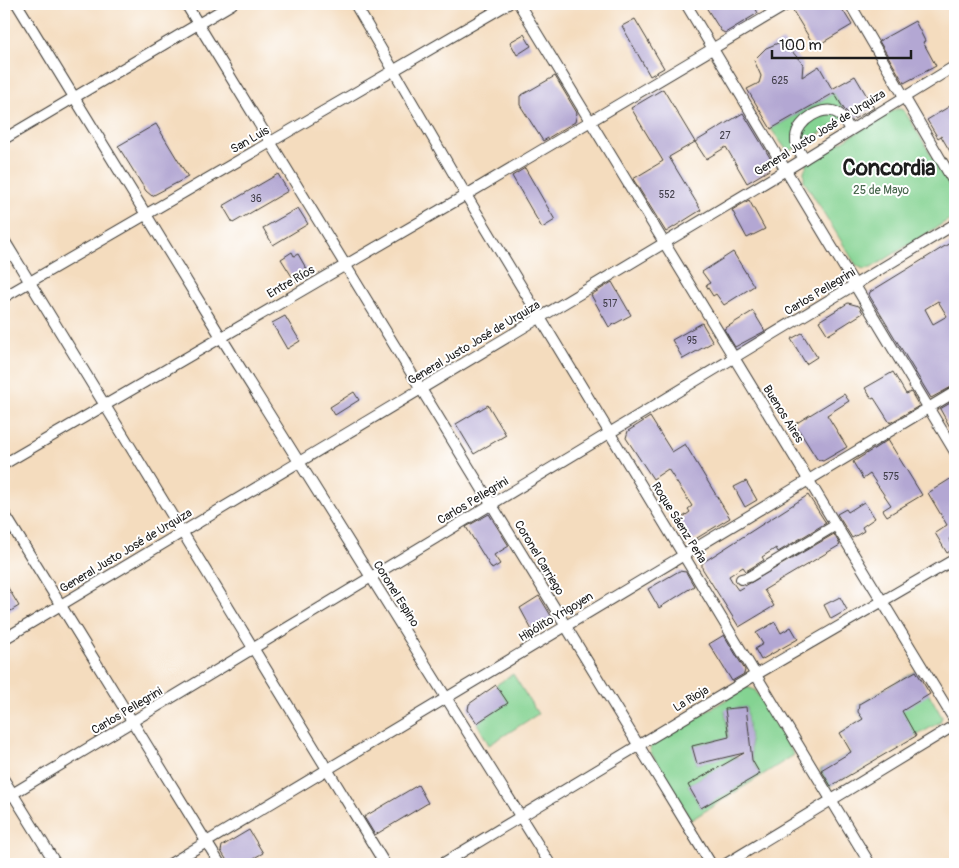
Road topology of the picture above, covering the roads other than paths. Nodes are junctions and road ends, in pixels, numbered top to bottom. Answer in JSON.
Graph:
{"nodes":[{"id":1,"x":16,"y":4,"type":"edge"},
{"id":2,"x":186,"y":4,"type":"edge"},
{"id":3,"x":232,"y":4,"type":"edge"},
{"id":4,"x":355,"y":4,"type":"edge"},
{"id":5,"x":508,"y":4,"type":"edge"},
{"id":6,"x":519,"y":4,"type":"edge"},
{"id":7,"x":686,"y":4,"type":"edge"},
{"id":8,"x":788,"y":4,"type":"edge"},
{"id":9,"x":850,"y":4,"type":"edge"},
{"id":10,"x":198,"y":24,"type":"junction"},
{"id":11,"x":713,"y":48,"type":"junction"},
{"id":12,"x":955,"y":66,"type":"edge"},
{"id":13,"x":395,"y":69,"type":"junction"},
{"id":14,"x":904,"y":96,"type":"junction"},
{"id":15,"x":75,"y":97,"type":"junction"},
{"id":16,"x":589,"y":120,"type":"junction"},
{"id":17,"x":850,"y":130,"type":"junction"},
{"id":18,"x":4,"y":139,"type":"edge"},
{"id":19,"x":270,"y":143,"type":"junction"},
{"id":20,"x":804,"y":159,"type":"junction"},
{"id":21,"x":786,"y":170,"type":"junction"},
{"id":22,"x":955,"y":184,"type":"edge"},
{"id":23,"x":466,"y":195,"type":"junction"},
{"id":24,"x":146,"y":213,"type":"junction"},
{"id":25,"x":955,"y":224,"type":"edge"},
{"id":26,"x":4,"y":240,"type":"edge"},
{"id":27,"x":664,"y":243,"type":"junction"},
{"id":28,"x":346,"y":266,"type":"junction"},
{"id":29,"x":30,"y":282,"type":"junction"},
{"id":30,"x":856,"y":284,"type":"junction"},
{"id":31,"x":4,"y":297,"type":"edge"},
{"id":32,"x":540,"y":317,"type":"junction"},
{"id":33,"x":221,"y":337,"type":"junction"},
{"id":34,"x":734,"y":358,"type":"junction"},
{"id":35,"x":421,"y":389,"type":"junction"},
{"id":36,"x":955,"y":392,"type":"edge"},
{"id":37,"x":104,"y":405,"type":"junction"},
{"id":38,"x":928,"y":408,"type":"junction"},
{"id":39,"x":609,"y":434,"type":"junction"},
{"id":40,"x":955,"y":452,"type":"edge"},
{"id":41,"x":299,"y":462,"type":"junction"},
{"id":42,"x":4,"y":464,"type":"edge"},
{"id":43,"x":810,"y":480,"type":"junction"},
{"id":44,"x":492,"y":505,"type":"junction"},
{"id":45,"x":4,"y":513,"type":"edge"},
{"id":46,"x":836,"y":525,"type":"junction"},
{"id":47,"x":182,"y":532,"type":"junction"},
{"id":48,"x":685,"y":556,"type":"junction"},
{"id":49,"x":955,"y":559,"type":"edge"},
{"id":50,"x":371,"y":578,"type":"junction"},
{"id":51,"x":741,"y":579,"type":"dead end"},
{"id":52,"x":883,"y":602,"type":"junction"},
{"id":53,"x":61,"y":605,"type":"junction"},
{"id":54,"x":566,"y":626,"type":"junction"},
{"id":55,"x":4,"y":639,"type":"edge"},
{"id":56,"x":254,"y":648,"type":"junction"},
{"id":57,"x":757,"y":674,"type":"junction"},
{"id":58,"x":447,"y":699,"type":"junction"},
{"id":59,"x":955,"y":721,"type":"edge"},
{"id":60,"x":132,"y":722,"type":"junction"},
{"id":61,"x":955,"y":725,"type":"edge"},
{"id":62,"x":639,"y":745,"type":"junction"},
{"id":63,"x":327,"y":770,"type":"junction"},
{"id":64,"x":4,"y":780,"type":"edge"},
{"id":65,"x":8,"y":797,"type":"edge"},
{"id":66,"x":832,"y":800,"type":"junction"},
{"id":67,"x":521,"y":818,"type":"junction"},
{"id":68,"x":207,"y":843,"type":"junction"},
{"id":69,"x":56,"y":864,"type":"edge"},
{"id":70,"x":170,"y":864,"type":"edge"},
{"id":71,"x":220,"y":864,"type":"edge"},
{"id":72,"x":385,"y":864,"type":"edge"},
{"id":73,"x":442,"y":864,"type":"edge"},
{"id":74,"x":550,"y":864,"type":"edge"},
{"id":75,"x":711,"y":864,"type":"edge"},
{"id":76,"x":726,"y":864,"type":"edge"},
{"id":77,"x":870,"y":864,"type":"edge"}],
"edges":[{"from":1,"to":15,"type":"street","name":"Coronel Espino"},
{"from":2,"to":10,"type":"street","name":"Coronel Carriego"},
{"from":3,"to":10,"type":"street"},
{"from":4,"to":13,"type":"street","name":"Roque Sáenz Peña"},
{"from":5,"to":13,"type":"street","name":"San Luis"},
{"from":6,"to":16,"type":"street","name":"Buenos Aires"},
{"from":7,"to":11,"type":"street"},
{"from":8,"to":11,"type":"street","name":"Entre Ríos"},
{"from":9,"to":14,"type":"street"},
{"from":10,"to":15,"type":"street"},
{"from":10,"to":19,"type":"street","name":"Coronel Carriego"},
{"from":11,"to":16,"type":"street","name":"Entre Ríos"},
{"from":11,"to":21,"type":"street"},
{"from":12,"to":14,"type":"street","name":"General Justo José de Urquiza"},
{"from":13,"to":19,"type":"street","name":"San Luis"},
{"from":13,"to":23,"type":"street","name":"Roque Sáenz Peña"},
{"from":14,"to":17,"type":"street","name":"General Justo José de Urquiza"},
{"from":14,"to":22,"type":"street"},
{"from":15,"to":18,"type":"street"},
{"from":15,"to":24,"type":"street","name":"Coronel Espino"},
{"from":16,"to":23,"type":"street","name":"Entre Ríos"},
{"from":16,"to":27,"type":"street","name":"Buenos Aires"},
{"from":17,"to":20,"type":"street","name":"General Justo José de Urquiza"},
{"from":17,"to":20,"type":"street"},
{"from":19,"to":24,"type":"street","name":"San Luis"},
{"from":19,"to":28,"type":"street","name":"Coronel Carriego"},
{"from":20,"to":21,"type":"street","name":"General Justo José de Urquiza"},
{"from":21,"to":27,"type":"street","name":"General Justo José de Urquiza"},
{"from":21,"to":30,"type":"street"},
{"from":23,"to":28,"type":"street","name":"Entre Ríos"},
{"from":23,"to":32,"type":"street","name":"Roque Sáenz Peña"},
{"from":24,"to":29,"type":"street","name":"San Luis"},
{"from":24,"to":33,"type":"street","name":"Coronel Espino"},
{"from":25,"to":30,"type":"street","name":"Carlos Pellegrini"},
{"from":26,"to":29,"type":"street"},
{"from":27,"to":32,"type":"street","name":"General Justo José de Urquiza"},
{"from":27,"to":34,"type":"street","name":"Buenos Aires"},
{"from":28,"to":33,"type":"street","name":"Entre Ríos"},
{"from":28,"to":35,"type":"street","name":"Coronel Carriego"},
{"from":29,"to":31,"type":"street","name":"San Luis"},
{"from":29,"to":37,"type":"street"},
{"from":30,"to":34,"type":"street","name":"Carlos Pellegrini"},
{"from":30,"to":38,"type":"street"},
{"from":32,"to":35,"type":"street","name":"General Justo José de Urquiza"},
{"from":32,"to":39,"type":"street","name":"Roque Sáenz Peña"},
{"from":33,"to":37,"type":"street","name":"Entre Ríos"},
{"from":33,"to":41,"type":"street","name":"Coronel Espino"},
{"from":34,"to":39,"type":"street","name":"Carlos Pellegrini"},
{"from":34,"to":43,"type":"street","name":"Buenos Aires"},
{"from":35,"to":41,"type":"street","name":"General Justo José de Urquiza"},
{"from":35,"to":44,"type":"street","name":"Coronel Carriego"},
{"from":36,"to":38,"type":"street","name":"Hipólito Yrigoyen"},
{"from":37,"to":42,"type":"street","name":"Entre Ríos"},
{"from":37,"to":47,"type":"street"},
{"from":38,"to":40,"type":"street"},
{"from":38,"to":43,"type":"street","name":"Hipólito Yrigoyen"},
{"from":39,"to":44,"type":"street","name":"Carlos Pellegrini"},
{"from":39,"to":48,"type":"street","name":"Roque Sáenz Peña"},
{"from":41,"to":47,"type":"street","name":"General Justo José de Urquiza"},
{"from":41,"to":50,"type":"street","name":"Coronel Espino"},
{"from":43,"to":46,"type":"street","name":"Buenos Aires"},
{"from":43,"to":48,"type":"street","name":"Hipólito Yrigoyen"},
{"from":44,"to":50,"type":"street","name":"Carlos Pellegrini"},
{"from":44,"to":54,"type":"street","name":"Coronel Carriego"},
{"from":45,"to":53,"type":"street"},
{"from":46,"to":51,"type":"street"},
{"from":46,"to":52,"type":"street","name":"Buenos Aires"},
{"from":47,"to":53,"type":"street","name":"General Justo José de Urquiza"},
{"from":47,"to":56,"type":"street"},
{"from":48,"to":54,"type":"street","name":"Hipólito Yrigoyen"},
{"from":48,"to":57,"type":"street","name":"Roque Sáenz Peña"},
{"from":49,"to":52,"type":"street","name":"La Rioja"},
{"from":50,"to":56,"type":"street","name":"Carlos Pellegrini"},
{"from":50,"to":58,"type":"street","name":"Coronel Espino"},
{"from":52,"to":57,"type":"street","name":"La Rioja"},
{"from":52,"to":59,"type":"street","name":"Buenos Aires"},
{"from":53,"to":55,"type":"street","name":"General Justo José de Urquiza"},
{"from":53,"to":60,"type":"street"},
{"from":54,"to":58,"type":"street","name":"Hipólito Yrigoyen"},
{"from":54,"to":62,"type":"street","name":"Coronel Carriego"},
{"from":56,"to":60,"type":"street","name":"Carlos Pellegrini"},
{"from":56,"to":63,"type":"street"},
{"from":57,"to":62,"type":"street","name":"La Rioja"},
{"from":57,"to":66,"type":"street","name":"Roque Sáenz Peña"},
{"from":58,"to":63,"type":"street","name":"Hipólito Yrigoyen"},
{"from":58,"to":67,"type":"street","name":"Coronel Espino"},
{"from":60,"to":65,"type":"street","name":"Carlos Pellegrini"},
{"from":60,"to":68,"type":"street"},
{"from":61,"to":66,"type":"street"},
{"from":62,"to":67,"type":"street","name":"La Rioja"},
{"from":62,"to":75,"type":"street","name":"Coronel Carriego"},
{"from":63,"to":68,"type":"street","name":"Hipólito Yrigoyen"},
{"from":63,"to":72,"type":"street"},
{"from":64,"to":65,"type":"street"},
{"from":65,"to":69,"type":"street"},
{"from":66,"to":76,"type":"street"},
{"from":66,"to":77,"type":"street","name":"Roque Sáenz Peña"},
{"from":67,"to":73,"type":"street","name":"La Rioja"},
{"from":67,"to":74,"type":"street","name":"Coronel Espino"},
{"from":68,"to":70,"type":"street","name":"Hipólito Yrigoyen"},
{"from":68,"to":71,"type":"street"}]}
